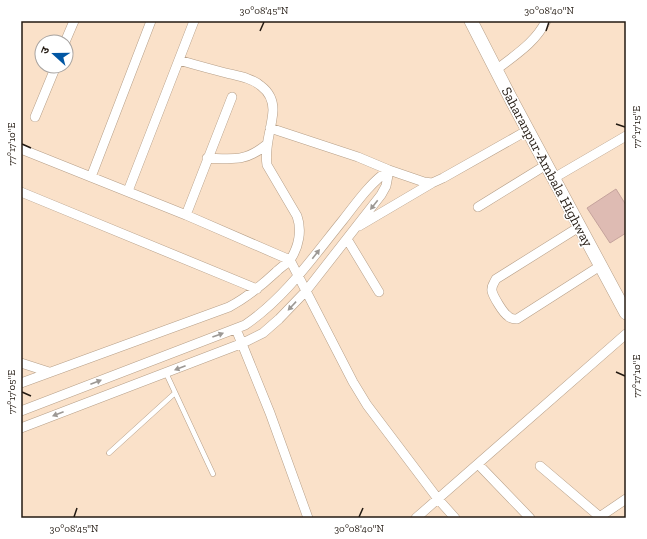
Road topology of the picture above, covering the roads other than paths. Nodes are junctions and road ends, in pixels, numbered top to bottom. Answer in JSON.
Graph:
{"nodes":[{"id":1,"x":74,"y":21,"type":"edge"},
{"id":2,"x":150,"y":21,"type":"edge"},
{"id":3,"x":194,"y":21,"type":"edge"},
{"id":4,"x":471,"y":21,"type":"edge"},
{"id":5,"x":546,"y":21,"type":"edge"},
{"id":6,"x":68,"y":34,"type":"edge"},
{"id":7,"x":179,"y":60,"type":"junction"},
{"id":8,"x":496,"y":70,"type":"junction"},
{"id":9,"x":53,"y":74,"type":"edge"},
{"id":10,"x":232,"y":97,"type":"dead end"},
{"id":11,"x":36,"y":117,"type":"dead end"},
{"id":12,"x":270,"y":128,"type":"junction"},
{"id":13,"x":528,"y":130,"type":"junction"},
{"id":14,"x":626,"y":136,"type":"edge"},
{"id":15,"x":266,"y":145,"type":"junction"},
{"id":16,"x":21,"y":150,"type":"edge"},
{"id":17,"x":208,"y":158,"type":"junction"},
{"id":18,"x":546,"y":164,"type":"junction"},
{"id":19,"x":389,"y":170,"type":"junction"},
{"id":20,"x":91,"y":177,"type":"junction"},
{"id":21,"x":554,"y":178,"type":"junction"},
{"id":22,"x":432,"y":183,"type":"junction"},
{"id":23,"x":128,"y":191,"type":"junction"},
{"id":24,"x":21,"y":192,"type":"edge"},
{"id":25,"x":478,"y":207,"type":"dead end"},
{"id":26,"x":186,"y":215,"type":"junction"},
{"id":27,"x":579,"y":227,"type":"junction"},
{"id":28,"x":355,"y":229,"type":"junction"},
{"id":29,"x":347,"y":239,"type":"junction"},
{"id":30,"x":290,"y":260,"type":"junction"},
{"id":31,"x":600,"y":266,"type":"junction"},
{"id":32,"x":298,"y":276,"type":"junction"},
{"id":33,"x":258,"y":289,"type":"junction"},
{"id":34,"x":306,"y":291,"type":"junction"},
{"id":35,"x":379,"y":292,"type":"dead end"},
{"id":36,"x":625,"y":308,"type":"edge"},
{"id":37,"x":236,"y":329,"type":"junction"},
{"id":38,"x":626,"y":334,"type":"edge"},
{"id":39,"x":243,"y":343,"type":"junction"},
{"id":40,"x":21,"y":363,"type":"edge"},
{"id":41,"x":49,"y":372,"type":"junction"},
{"id":42,"x":166,"y":373,"type":"junction"},
{"id":43,"x":21,"y":383,"type":"edge"},
{"id":44,"x":175,"y":393,"type":"junction"},
{"id":45,"x":21,"y":411,"type":"edge"},
{"id":46,"x":21,"y":428,"type":"edge"},
{"id":47,"x":109,"y":453,"type":"dead end"},
{"id":48,"x":478,"y":464,"type":"junction"},
{"id":49,"x":540,"y":466,"type":"dead end"},
{"id":50,"x":213,"y":474,"type":"dead end"},
{"id":51,"x":438,"y":499,"type":"junction"},
{"id":52,"x":626,"y":499,"type":"edge"},
{"id":53,"x":599,"y":517,"type":"edge"},
{"id":54,"x":308,"y":518,"type":"edge"},
{"id":55,"x":416,"y":518,"type":"edge"},
{"id":56,"x":455,"y":518,"type":"edge"},
{"id":57,"x":530,"y":518,"type":"edge"}],
"edges":[{"from":1,"to":6,"type":"street"},
{"from":2,"to":20,"type":"street"},
{"from":3,"to":7,"type":"street"},
{"from":4,"to":8,"type":"main road","name":"Saharanpur-Ambala Highway"},
{"from":5,"to":8,"type":"street"},
{"from":7,"to":12,"type":"street"},
{"from":7,"to":23,"type":"street"},
{"from":8,"to":13,"type":"main road","name":"Saharanpur-Ambala Highway"},
{"from":9,"to":11,"type":"street"},
{"from":10,"to":17,"type":"street"},
{"from":12,"to":15,"type":"street"},
{"from":12,"to":19,"type":"street"},
{"from":13,"to":18,"type":"main road","name":"Saharanpur-Ambala Highway"},
{"from":13,"to":22,"type":"street"},
{"from":14,"to":21,"type":"street"},
{"from":15,"to":17,"type":"street"},
{"from":15,"to":30,"type":"street"},
{"from":16,"to":20,"type":"street"},
{"from":17,"to":26,"type":"street"},
{"from":18,"to":21,"type":"main road","name":"Saharanpur-Ambala Highway"},
{"from":18,"to":25,"type":"street"},
{"from":19,"to":22,"type":"street"},
{"from":19,"to":28,"type":"street","one_way":true},
{"from":32,"to":19,"type":"street","one_way":true},
{"from":20,"to":23,"type":"street"},
{"from":21,"to":27,"type":"main road","name":"Saharanpur-Ambala Highway"},
{"from":22,"to":28,"type":"street"},
{"from":23,"to":26,"type":"street"},
{"from":24,"to":33,"type":"street"},
{"from":26,"to":30,"type":"street"},
{"from":27,"to":31,"type":"main road","name":"Saharanpur-Ambala Highway"},
{"from":27,"to":31,"type":"street"},
{"from":28,"to":29,"type":"street"},
{"from":29,"to":34,"type":"street"},
{"from":29,"to":35,"type":"street"},
{"from":30,"to":32,"type":"street"},
{"from":30,"to":33,"type":"street"},
{"from":31,"to":36,"type":"main road","name":"Saharanpur-Ambala Highway"},
{"from":32,"to":34,"type":"street"},
{"from":32,"to":37,"type":"street"},
{"from":33,"to":41,"type":"street"},
{"from":34,"to":39,"type":"street","one_way":true},
{"from":34,"to":51,"type":"street"},
{"from":37,"to":39,"type":"street"},
{"from":45,"to":37,"type":"street","one_way":true},
{"from":38,"to":48,"type":"street"},
{"from":39,"to":42,"type":"street","one_way":true},
{"from":39,"to":54,"type":"street"},
{"from":40,"to":41,"type":"street"},
{"from":41,"to":43,"type":"street"},
{"from":42,"to":44,"type":"lane"},
{"from":42,"to":46,"type":"street","one_way":true},
{"from":44,"to":47,"type":"lane"},
{"from":44,"to":50,"type":"lane"},
{"from":48,"to":51,"type":"street"},
{"from":48,"to":57,"type":"street"},
{"from":49,"to":53,"type":"street"},
{"from":51,"to":55,"type":"street"},
{"from":51,"to":56,"type":"street"},
{"from":52,"to":53,"type":"street"}]}
